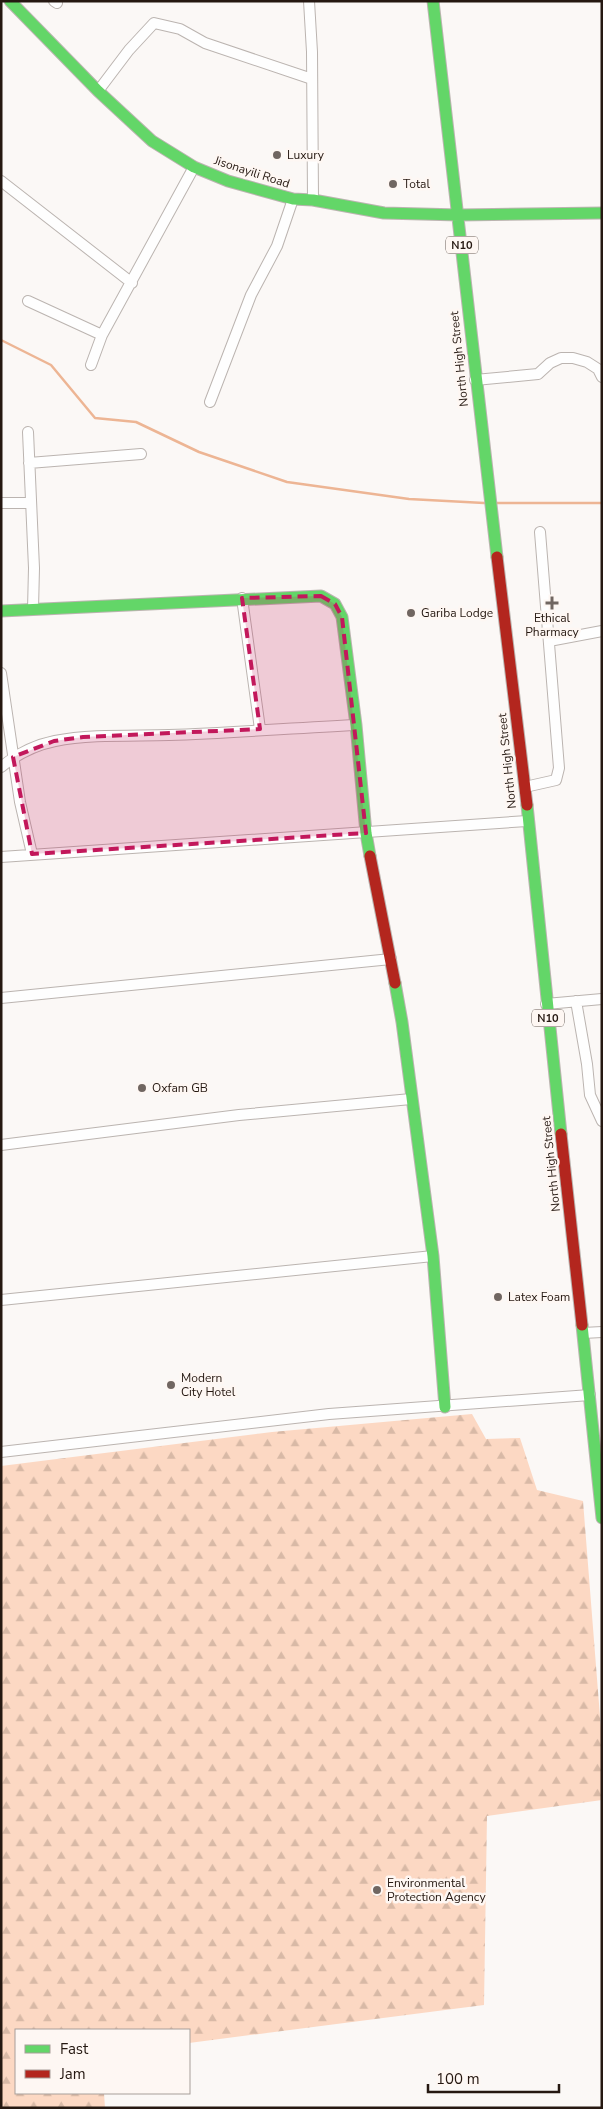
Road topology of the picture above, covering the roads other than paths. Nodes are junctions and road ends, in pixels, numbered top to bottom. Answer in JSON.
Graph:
{"nodes":[{"id":1,"x":10,"y":1,"type":"edge"},
{"id":2,"x":309,"y":1,"type":"edge"},
{"id":3,"x":433,"y":1,"type":"edge"},
{"id":4,"x":312,"y":79,"type":"junction"},
{"id":5,"x":98,"y":91,"type":"junction"},
{"id":6,"x":194,"y":167,"type":"junction"},
{"id":7,"x":1,"y":181,"type":"edge"},
{"id":8,"x":293,"y":199,"type":"junction"},
{"id":9,"x":312,"y":200,"type":"junction"},
{"id":10,"x":602,"y":214,"type":"edge"},
{"id":11,"x":459,"y":215,"type":"junction"},
{"id":12,"x":132,"y":283,"type":"junction"},
{"id":13,"x":28,"y":301,"type":"dead end"},
{"id":14,"x":102,"y":335,"type":"junction"},
{"id":15,"x":91,"y":365,"type":"dead end"},
{"id":16,"x":602,"y":377,"type":"edge"},
{"id":17,"x":475,"y":380,"type":"junction"},
{"id":18,"x":210,"y":402,"type":"dead end"},
{"id":19,"x":28,"y":432,"type":"dead end"},
{"id":20,"x":141,"y":454,"type":"dead end"},
{"id":21,"x":29,"y":464,"type":"junction"},
{"id":22,"x":1,"y":503,"type":"edge"},
{"id":23,"x":30,"y":504,"type":"junction"},
{"id":24,"x":540,"y":532,"type":"dead end"},
{"id":25,"x":242,"y":598,"type":"junction"},
{"id":26,"x":33,"y":609,"type":"junction"},
{"id":27,"x":1,"y":611,"type":"edge"},
{"id":28,"x":602,"y":631,"type":"edge"},
{"id":29,"x":549,"y":641,"type":"junction"},
{"id":30,"x":1,"y":674,"type":"edge"},
{"id":31,"x":356,"y":725,"type":"junction"},
{"id":32,"x":260,"y":729,"type":"junction"},
{"id":33,"x":13,"y":757,"type":"junction"},
{"id":34,"x":1,"y":767,"type":"edge"},
{"id":35,"x":525,"y":787,"type":"junction"},
{"id":36,"x":527,"y":821,"type":"junction"},
{"id":37,"x":366,"y":833,"type":"junction"},
{"id":38,"x":32,"y":854,"type":"junction"},
{"id":39,"x":1,"y":858,"type":"edge"},
{"id":40,"x":391,"y":959,"type":"junction"},
{"id":41,"x":1,"y":998,"type":"edge"},
{"id":42,"x":602,"y":999,"type":"edge"},
{"id":43,"x":576,"y":1001,"type":"junction"},
{"id":44,"x":546,"y":1004,"type":"junction"},
{"id":45,"x":411,"y":1099,"type":"junction"},
{"id":46,"x":602,"y":1120,"type":"edge"},
{"id":47,"x":1,"y":1146,"type":"edge"},
{"id":48,"x":433,"y":1256,"type":"junction"},
{"id":49,"x":1,"y":1300,"type":"edge"},
{"id":50,"x":602,"y":1332,"type":"edge"},
{"id":51,"x":584,"y":1333,"type":"junction"},
{"id":52,"x":590,"y":1395,"type":"junction"},
{"id":53,"x":445,"y":1407,"type":"junction"},
{"id":54,"x":1,"y":1452,"type":"edge"},
{"id":55,"x":602,"y":1518,"type":"edge"}],
"edges":[{"from":1,"to":5,"type":"main road","name":"Jisonayili Road"},
{"from":2,"to":4,"type":"street"},
{"from":3,"to":11,"type":"main road","name":"North High Street","number":"N10"},
{"from":4,"to":5,"type":"street"},
{"from":4,"to":9,"type":"street"},
{"from":5,"to":6,"type":"main road","name":"Jisonayili Road"},
{"from":6,"to":8,"type":"main road","name":"Jisonayili Road"},
{"from":6,"to":12,"type":"street"},
{"from":7,"to":12,"type":"street"},
{"from":8,"to":9,"type":"main road","name":"Jisonayili Road"},
{"from":8,"to":18,"type":"street"},
{"from":9,"to":11,"type":"main road","name":"Jisonayili Road"},
{"from":10,"to":11,"type":"main road","name":"Jisonayili Road"},
{"from":11,"to":17,"type":"main road","name":"North High Street","number":"N10"},
{"from":12,"to":14,"type":"street"},
{"from":13,"to":14,"type":"street"},
{"from":14,"to":15,"type":"street"},
{"from":16,"to":17,"type":"street"},
{"from":17,"to":35,"type":"main road","name":"North High Street","number":"N10"},
{"from":19,"to":21,"type":"street"},
{"from":20,"to":21,"type":"street"},
{"from":21,"to":23,"type":"street"},
{"from":22,"to":23,"type":"street"},
{"from":23,"to":26,"type":"street"},
{"from":24,"to":29,"type":"street"},
{"from":25,"to":26,"type":"main road"},
{"from":25,"to":31,"type":"main road"},
{"from":25,"to":32,"type":"street"},
{"from":26,"to":27,"type":"main road"},
{"from":28,"to":29,"type":"street"},
{"from":29,"to":35,"type":"street"},
{"from":30,"to":33,"type":"street"},
{"from":31,"to":32,"type":"street"},
{"from":31,"to":37,"type":"main road"},
{"from":32,"to":33,"type":"street"},
{"from":33,"to":34,"type":"street"},
{"from":33,"to":38,"type":"street"},
{"from":35,"to":36,"type":"main road","name":"North High Street","number":"N10"},
{"from":36,"to":37,"type":"street"},
{"from":36,"to":44,"type":"main road","name":"North High Street","number":"N10"},
{"from":37,"to":38,"type":"street"},
{"from":37,"to":40,"type":"main road"},
{"from":38,"to":39,"type":"street"},
{"from":40,"to":41,"type":"street"},
{"from":40,"to":45,"type":"main road"},
{"from":42,"to":43,"type":"street"},
{"from":43,"to":44,"type":"street"},
{"from":43,"to":46,"type":"street"},
{"from":44,"to":51,"type":"main road","name":"North High Street","number":"N10"},
{"from":45,"to":47,"type":"street"},
{"from":45,"to":48,"type":"main road"},
{"from":48,"to":49,"type":"street"},
{"from":48,"to":53,"type":"main road"},
{"from":50,"to":51,"type":"street"},
{"from":51,"to":52,"type":"main road","name":"North High Street","number":"N10"},
{"from":52,"to":53,"type":"street"},
{"from":52,"to":55,"type":"main road","name":"North High Street","number":"N10"},
{"from":53,"to":54,"type":"street"}]}
